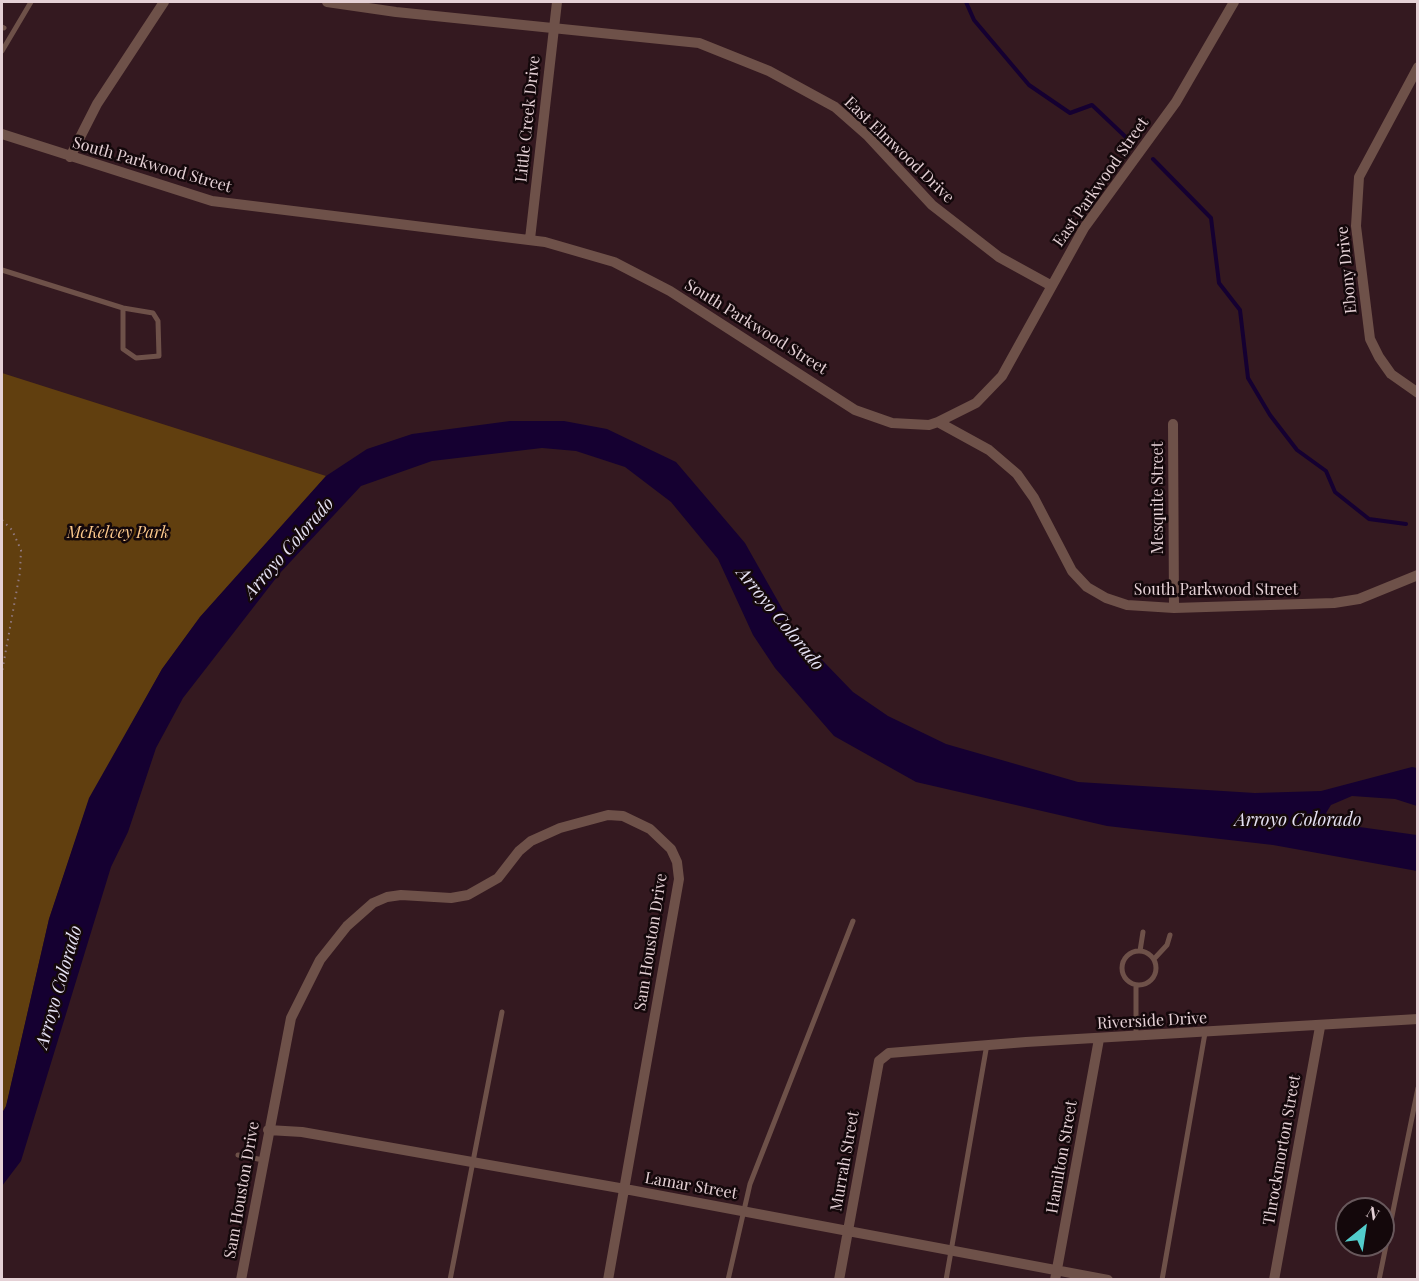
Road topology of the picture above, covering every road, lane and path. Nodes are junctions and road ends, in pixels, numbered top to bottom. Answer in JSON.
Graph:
{"nodes":[{"id":1,"x":31,"y":2,"type":"edge"},
{"id":2,"x":164,"y":2,"type":"edge"},
{"id":3,"x":327,"y":2,"type":"edge"},
{"id":4,"x":557,"y":2,"type":"edge"},
{"id":5,"x":1234,"y":2,"type":"edge"},
{"id":6,"x":553,"y":27,"type":"junction"},
{"id":7,"x":2,"y":51,"type":"edge"},
{"id":8,"x":1418,"y":68,"type":"edge"},
{"id":9,"x":2,"y":134,"type":"edge"},
{"id":10,"x":70,"y":157,"type":"junction"},
{"id":11,"x":530,"y":239,"type":"junction"},
{"id":12,"x":2,"y":270,"type":"edge"},
{"id":13,"x":1050,"y":285,"type":"junction"},
{"id":14,"x":123,"y":308,"type":"junction"},
{"id":15,"x":1418,"y":393,"type":"edge"},
{"id":16,"x":938,"y":422,"type":"junction"},
{"id":17,"x":1173,"y":424,"type":"dead end"},
{"id":18,"x":2,"y":520,"type":"edge"},
{"id":19,"x":1418,"y":574,"type":"edge"},
{"id":20,"x":1174,"y":608,"type":"junction"},
{"id":21,"x":2,"y":672,"type":"edge"},
{"id":22,"x":853,"y":921,"type":"dead end"},
{"id":23,"x":1143,"y":932,"type":"dead end"},
{"id":24,"x":1170,"y":935,"type":"dead end"},
{"id":25,"x":1140,"y":951,"type":"junction"},
{"id":26,"x":1154,"y":959,"type":"junction"},
{"id":27,"x":1136,"y":985,"type":"junction"},
{"id":28,"x":502,"y":1012,"type":"dead end"},
{"id":29,"x":1418,"y":1019,"type":"edge"},
{"id":30,"x":1320,"y":1027,"type":"junction"},
{"id":31,"x":1205,"y":1033,"type":"junction"},
{"id":32,"x":1136,"y":1037,"type":"junction"},
{"id":33,"x":1099,"y":1039,"type":"junction"},
{"id":34,"x":987,"y":1044,"type":"junction"},
{"id":35,"x":889,"y":1053,"type":"joint"},
{"id":36,"x":1418,"y":1088,"type":"edge"},
{"id":37,"x":268,"y":1130,"type":"junction"},
{"id":38,"x":238,"y":1155,"type":"dead end"},
{"id":39,"x":262,"y":1160,"type":"junction"},
{"id":40,"x":472,"y":1162,"type":"junction"},
{"id":41,"x":625,"y":1189,"type":"junction"},
{"id":42,"x":742,"y":1210,"type":"junction"},
{"id":43,"x":848,"y":1229,"type":"junction"},
{"id":44,"x":951,"y":1250,"type":"junction"},
{"id":45,"x":1056,"y":1275,"type":"edge"},
{"id":46,"x":241,"y":1280,"type":"edge"},
{"id":47,"x":450,"y":1280,"type":"edge"},
{"id":48,"x":608,"y":1280,"type":"edge"},
{"id":49,"x":728,"y":1280,"type":"edge"},
{"id":50,"x":839,"y":1280,"type":"edge"},
{"id":51,"x":946,"y":1280,"type":"edge"},
{"id":52,"x":1108,"y":1280,"type":"edge"},
{"id":53,"x":1162,"y":1280,"type":"edge"},
{"id":54,"x":1274,"y":1280,"type":"edge"},
{"id":55,"x":1379,"y":1280,"type":"edge"}],
"edges":[{"from":1,"to":7,"type":"lane"},
{"from":2,"to":10,"type":"street"},
{"from":3,"to":6,"type":"street","name":"East Elmwood Drive"},
{"from":4,"to":6,"type":"street","name":"Little Creek Drive"},
{"from":5,"to":13,"type":"street","name":"East Parkwood Street"},
{"from":6,"to":11,"type":"street","name":"Little Creek Drive"},
{"from":6,"to":13,"type":"street","name":"East Elmwood Drive"},
{"from":8,"to":15,"type":"street","name":"Ebony Drive"},
{"from":9,"to":10,"type":"street","name":"South Parkwood Street"},
{"from":10,"to":11,"type":"street","name":"South Parkwood Street"},
{"from":11,"to":16,"type":"street","name":"South Parkwood Street"},
{"from":12,"to":14,"type":"lane"},
{"from":13,"to":16,"type":"street","name":"East Parkwood Street"},
{"from":14,"to":14,"type":"lane"},
{"from":16,"to":20,"type":"street","name":"South Parkwood Street"},
{"from":17,"to":20,"type":"street","name":"Mesquite Street"},
{"from":18,"to":21,"type":"path"},
{"from":19,"to":20,"type":"street","name":"South Parkwood Street"},
{"from":22,"to":42,"type":"lane"},
{"from":23,"to":25,"type":"lane"},
{"from":24,"to":26,"type":"lane"},
{"from":25,"to":26,"type":"lane"},
{"from":25,"to":27,"type":"lane"},
{"from":26,"to":27,"type":"lane"},
{"from":27,"to":32,"type":"lane"},
{"from":28,"to":40,"type":"lane"},
{"from":29,"to":30,"type":"street","name":"Riverside Drive"},
{"from":30,"to":31,"type":"street","name":"Riverside Drive"},
{"from":30,"to":54,"type":"street","name":"Throckmorton Street"},
{"from":31,"to":32,"type":"street","name":"Riverside Drive"},
{"from":31,"to":53,"type":"lane"},
{"from":32,"to":33,"type":"street","name":"Riverside Drive"},
{"from":33,"to":34,"type":"street","name":"Riverside Drive"},
{"from":33,"to":45,"type":"street","name":"Hamilton Street"},
{"from":34,"to":35,"type":"street","name":"Riverside Drive"},
{"from":34,"to":44,"type":"lane"},
{"from":35,"to":43,"type":"street","name":"Murrah Street"},
{"from":36,"to":55,"type":"lane"},
{"from":37,"to":39,"type":"street","name":"Sam Houston Drive"},
{"from":37,"to":40,"type":"street","name":"Lamar Street"},
{"from":37,"to":41,"type":"street","name":"Sam Houston Drive"},
{"from":38,"to":39,"type":"lane"},
{"from":39,"to":46,"type":"street","name":"Sam Houston Drive"},
{"from":40,"to":41,"type":"street","name":"Lamar Street"},
{"from":40,"to":47,"type":"lane"},
{"from":41,"to":42,"type":"street","name":"Lamar Street"},
{"from":41,"to":48,"type":"street","name":"Sam Houston Drive"},
{"from":42,"to":43,"type":"street","name":"Lamar Street"},
{"from":42,"to":49,"type":"lane"},
{"from":43,"to":44,"type":"street","name":"Lamar Street"},
{"from":43,"to":50,"type":"street","name":"Murrah Street"},
{"from":44,"to":45,"type":"street","name":"Lamar Street"},
{"from":44,"to":51,"type":"lane"},
{"from":45,"to":52,"type":"street","name":"Lamar Street"}]}
